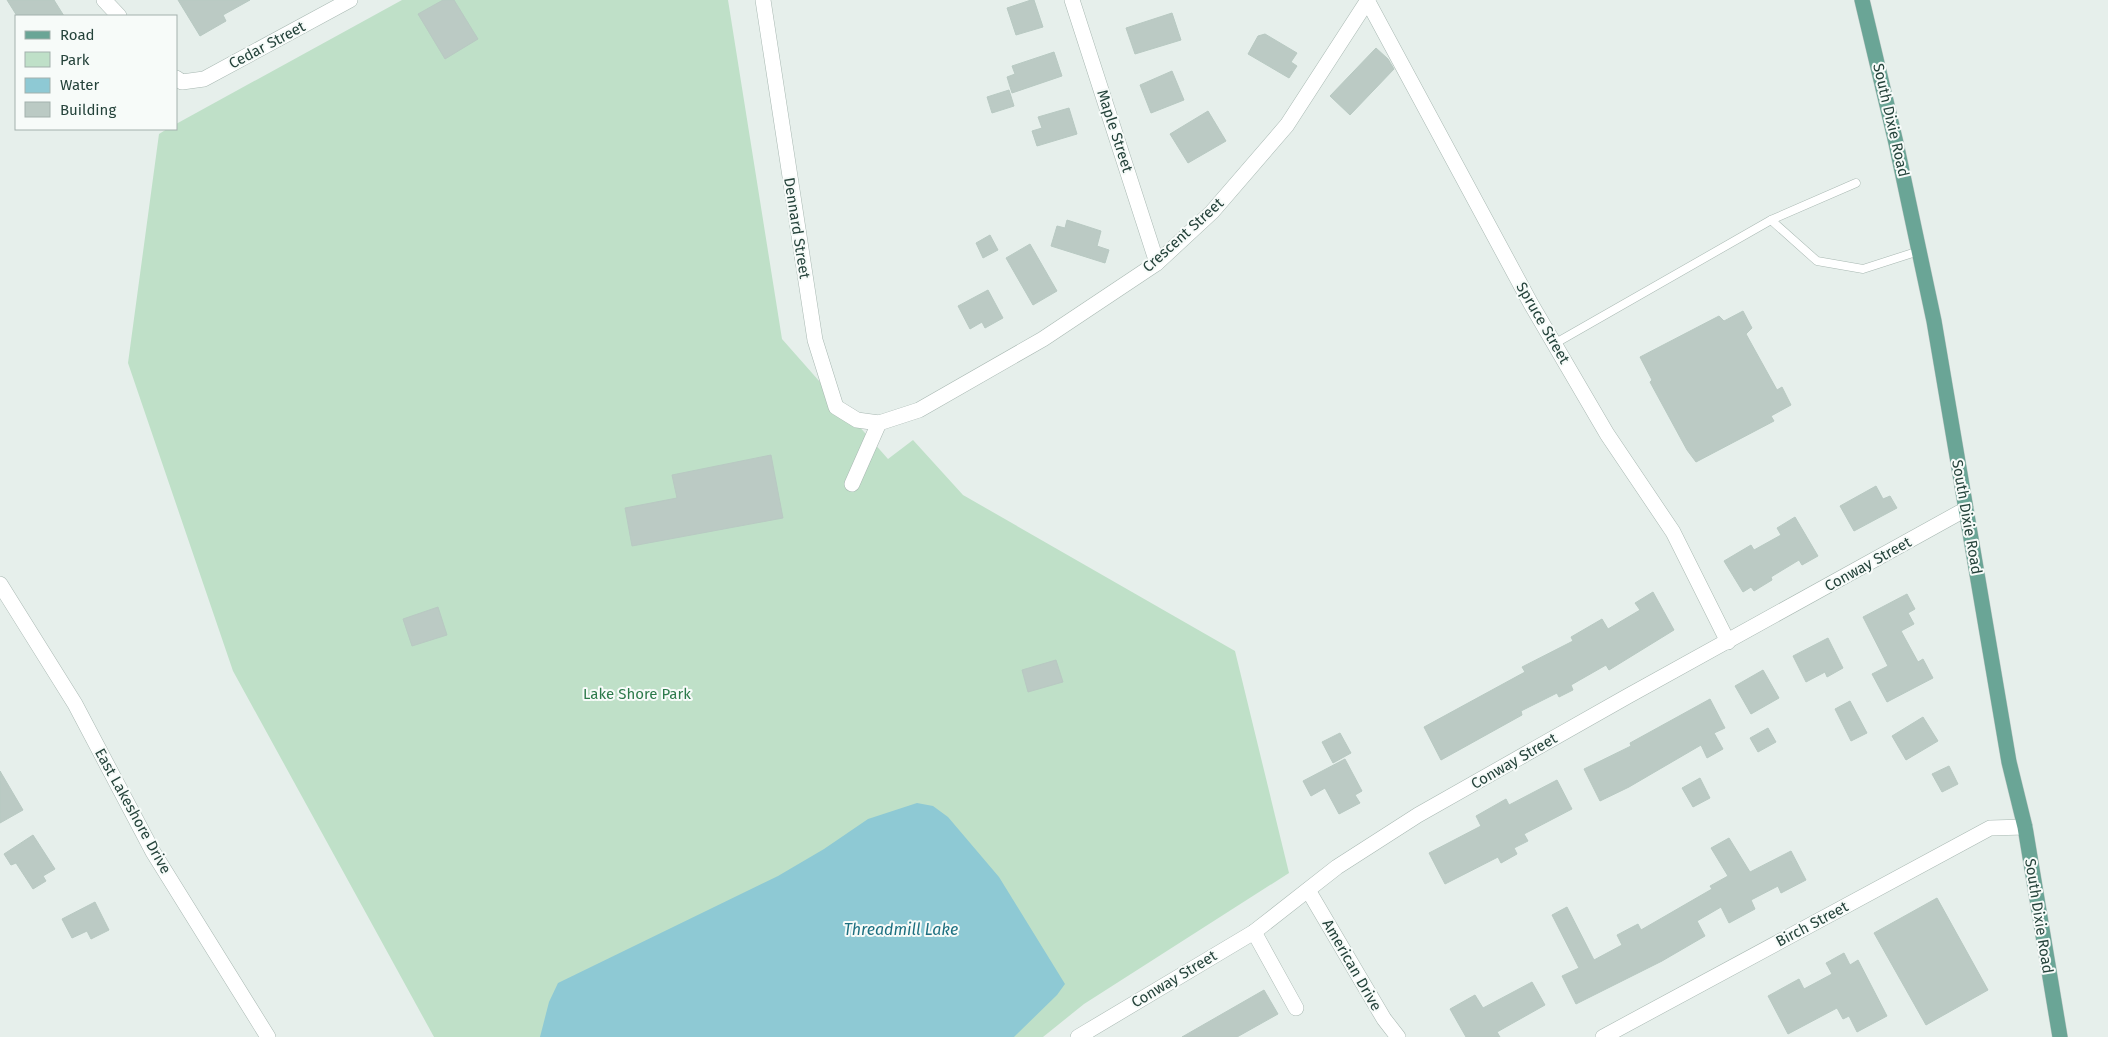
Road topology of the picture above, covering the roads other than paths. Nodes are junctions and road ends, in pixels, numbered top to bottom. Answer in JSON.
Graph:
{"nodes":[{"id":1,"x":104,"y":0,"type":"edge"},
{"id":2,"x":350,"y":0,"type":"edge"},
{"id":3,"x":763,"y":0,"type":"edge"},
{"id":4,"x":1072,"y":0,"type":"edge"},
{"id":5,"x":1367,"y":0,"type":"edge"},
{"id":6,"x":1862,"y":0,"type":"edge"},
{"id":7,"x":118,"y":15,"type":"edge"},
{"id":8,"x":179,"y":80,"type":"edge"},
{"id":9,"x":1856,"y":183,"type":"dead end"},
{"id":10,"x":1771,"y":220,"type":"junction"},
{"id":11,"x":1919,"y":251,"type":"junction"},
{"id":12,"x":1157,"y":263,"type":"junction"},
{"id":13,"x":1554,"y":344,"type":"junction"},
{"id":14,"x":879,"y":423,"type":"junction"},
{"id":15,"x":852,"y":484,"type":"dead end"},
{"id":16,"x":1966,"y":509,"type":"junction"},
{"id":17,"x":0,"y":584,"type":"edge"},
{"id":18,"x":1728,"y":642,"type":"junction"},
{"id":19,"x":2025,"y":827,"type":"junction"},
{"id":20,"x":1308,"y":890,"type":"junction"},
{"id":21,"x":1254,"y":932,"type":"junction"},
{"id":22,"x":1296,"y":1008,"type":"dead end"},
{"id":23,"x":268,"y":1037,"type":"edge"},
{"id":24,"x":1078,"y":1037,"type":"edge"},
{"id":25,"x":1398,"y":1037,"type":"edge"},
{"id":26,"x":1603,"y":1037,"type":"edge"},
{"id":27,"x":2060,"y":1037,"type":"edge"}],
"edges":[{"from":1,"to":7,"type":"street"},
{"from":2,"to":8,"type":"street","name":"Cedar Street"},
{"from":3,"to":14,"type":"street","name":"Dennard Street"},
{"from":4,"to":12,"type":"street","name":"Maple Street"},
{"from":5,"to":12,"type":"street","name":"Crescent Street"},
{"from":5,"to":13,"type":"street","name":"Spruce Street"},
{"from":6,"to":11,"type":"main road","name":"South Dixie Road"},
{"from":9,"to":10,"type":"lane"},
{"from":10,"to":11,"type":"lane"},
{"from":10,"to":13,"type":"lane"},
{"from":11,"to":16,"type":"main road","name":"South Dixie Road"},
{"from":12,"to":14,"type":"street","name":"Crescent Street"},
{"from":13,"to":18,"type":"street","name":"Spruce Street"},
{"from":14,"to":15,"type":"street"},
{"from":16,"to":18,"type":"street","name":"Conway Street"},
{"from":16,"to":19,"type":"main road","name":"South Dixie Road"},
{"from":17,"to":23,"type":"street","name":"East Lakeshore Drive"},
{"from":18,"to":20,"type":"street","name":"Conway Street"},
{"from":19,"to":26,"type":"street","name":"Birch Street"},
{"from":19,"to":27,"type":"main road","name":"South Dixie Road"},
{"from":20,"to":21,"type":"street","name":"Conway Street"},
{"from":20,"to":25,"type":"street","name":"American Drive"},
{"from":21,"to":22,"type":"street"},
{"from":21,"to":24,"type":"street","name":"Conway Street"}]}
